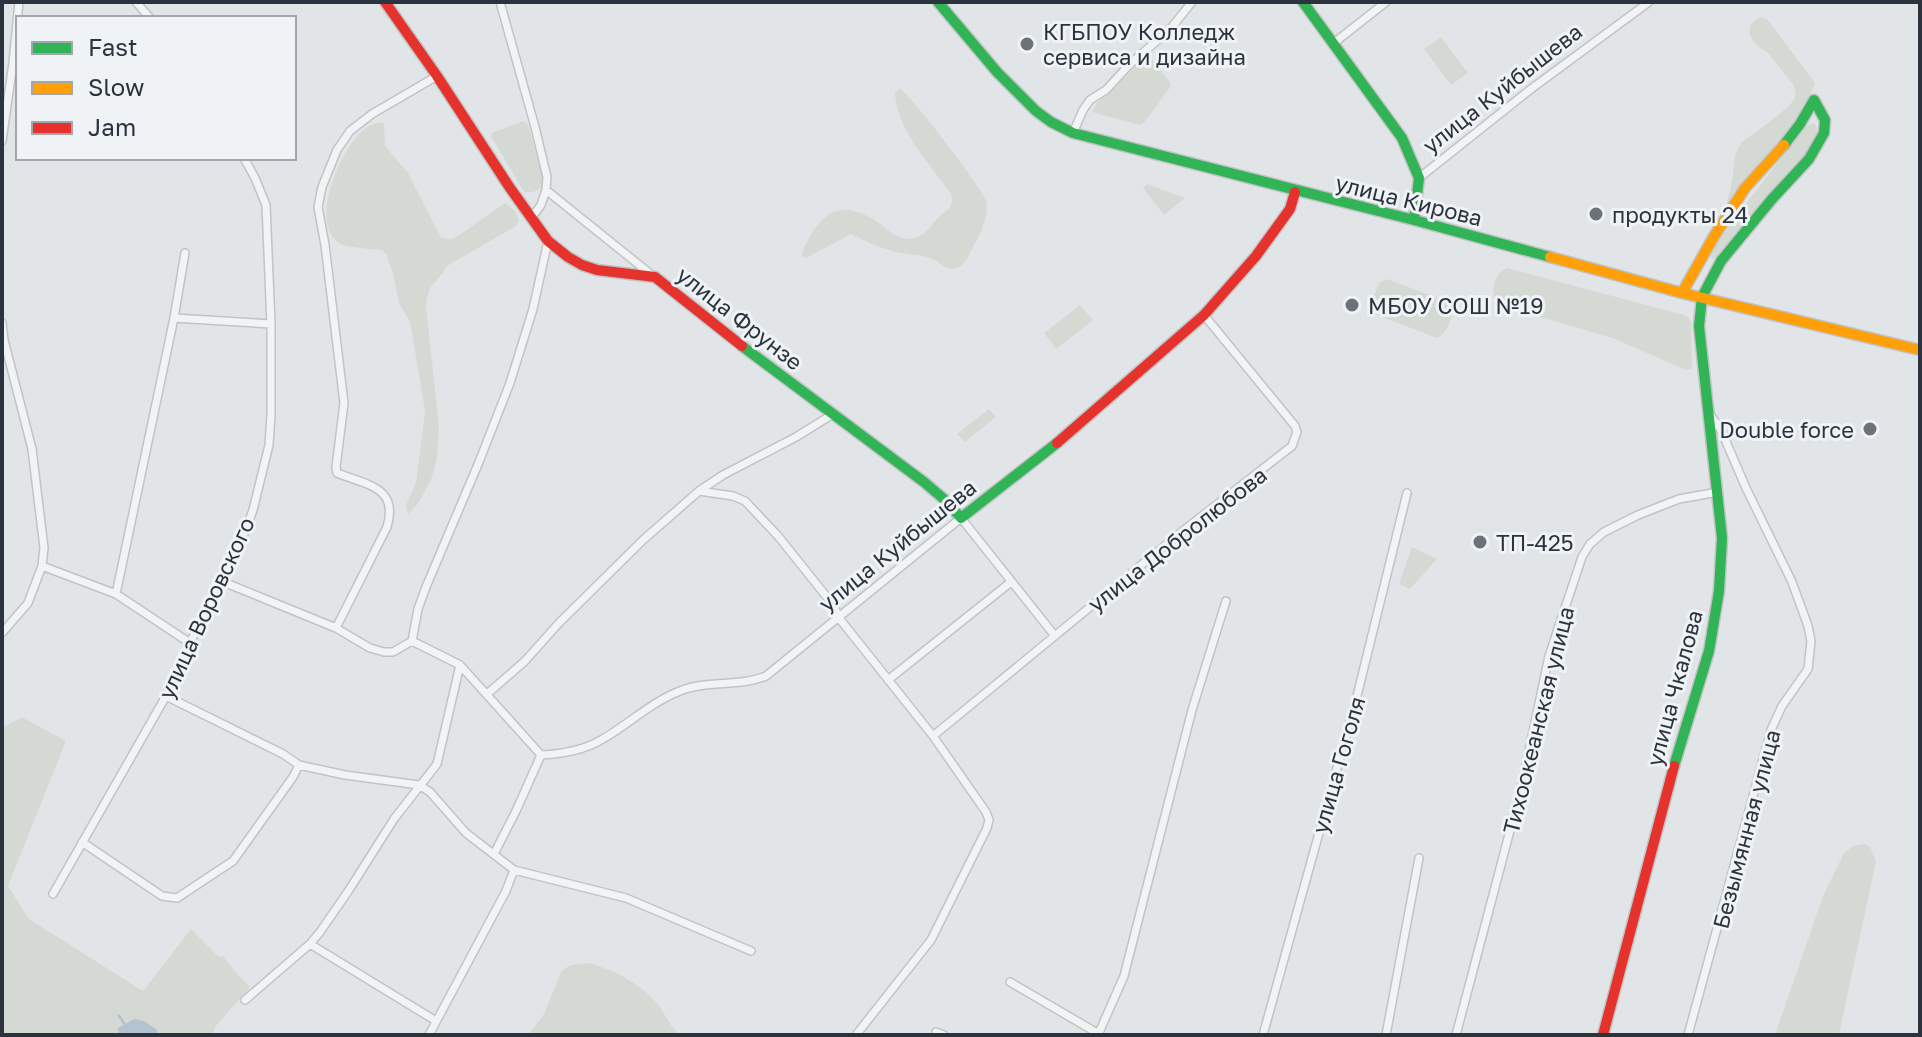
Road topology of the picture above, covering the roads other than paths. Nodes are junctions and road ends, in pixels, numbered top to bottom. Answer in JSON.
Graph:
{"nodes":[{"id":1,"x":385,"y":2,"type":"edge"},
{"id":2,"x":500,"y":2,"type":"edge"},
{"id":3,"x":938,"y":2,"type":"edge"},
{"id":4,"x":1192,"y":2,"type":"edge"},
{"id":5,"x":1303,"y":2,"type":"edge"},
{"id":6,"x":1386,"y":2,"type":"edge"},
{"id":7,"x":1649,"y":2,"type":"edge"},
{"id":8,"x":16,"y":32,"type":"edge"},
{"id":9,"x":1334,"y":43,"type":"junction"},
{"id":10,"x":437,"y":76,"type":"junction"},
{"id":11,"x":1073,"y":133,"type":"junction"},
{"id":12,"x":2,"y":141,"type":"edge"},
{"id":13,"x":245,"y":160,"type":"edge"},
{"id":14,"x":1419,"y":178,"type":"junction"},
{"id":15,"x":546,"y":190,"type":"junction"},
{"id":16,"x":1295,"y":192,"type":"junction"},
{"id":17,"x":532,"y":217,"type":"junction"},
{"id":18,"x":1414,"y":220,"type":"junction"},
{"id":19,"x":548,"y":241,"type":"junction"},
{"id":20,"x":185,"y":253,"type":"dead end"},
{"id":21,"x":655,"y":277,"type":"junction"},
{"id":22,"x":1682,"y":293,"type":"junction"},
{"id":23,"x":1702,"y":297,"type":"junction"},
{"id":24,"x":1204,"y":315,"type":"junction"},
{"id":25,"x":174,"y":318,"type":"junction"},
{"id":26,"x":2,"y":323,"type":"edge"},
{"id":27,"x":271,"y":324,"type":"junction"},
{"id":28,"x":3,"y":340,"type":"edge"},
{"id":29,"x":1920,"y":350,"type":"edge"},
{"id":30,"x":1707,"y":411,"type":"junction"},
{"id":31,"x":833,"y":414,"type":"junction"},
{"id":32,"x":699,"y":491,"type":"junction"},
{"id":33,"x":1718,"y":492,"type":"junction"},
{"id":34,"x":1407,"y":493,"type":"dead end"},
{"id":35,"x":961,"y":518,"type":"junction"},
{"id":36,"x":42,"y":566,"type":"junction"},
{"id":37,"x":221,"y":581,"type":"junction"},
{"id":38,"x":1011,"y":582,"type":"junction"},
{"id":39,"x":116,"y":594,"type":"junction"},
{"id":40,"x":1226,"y":601,"type":"dead end"},
{"id":41,"x":839,"y":618,"type":"junction"},
{"id":42,"x":336,"y":628,"type":"junction"},
{"id":43,"x":2,"y":633,"type":"edge"},
{"id":44,"x":1055,"y":636,"type":"junction"},
{"id":45,"x":412,"y":641,"type":"junction"},
{"id":46,"x":190,"y":643,"type":"junction"},
{"id":47,"x":460,"y":665,"type":"junction"},
{"id":48,"x":888,"y":680,"type":"junction"},
{"id":49,"x":487,"y":694,"type":"junction"},
{"id":50,"x":166,"y":696,"type":"junction"},
{"id":51,"x":933,"y":736,"type":"junction"},
{"id":52,"x":541,"y":755,"type":"junction"},
{"id":53,"x":299,"y":765,"type":"junction"},
{"id":54,"x":419,"y":785,"type":"junction"},
{"id":55,"x":82,"y":842,"type":"junction"},
{"id":56,"x":494,"y":854,"type":"junction"},
{"id":57,"x":1419,"y":858,"type":"dead end"},
{"id":58,"x":514,"y":870,"type":"junction"},
{"id":59,"x":53,"y":894,"type":"dead end"},
{"id":60,"x":310,"y":944,"type":"junction"},
{"id":61,"x":751,"y":951,"type":"dead end"},
{"id":62,"x":1010,"y":982,"type":"dead end"},
{"id":63,"x":245,"y":1000,"type":"dead end"},
{"id":64,"x":436,"y":1021,"type":"junction"},
{"id":65,"x":1098,"y":1034,"type":"edge"},
{"id":66,"x":429,"y":1035,"type":"edge"},
{"id":67,"x":856,"y":1035,"type":"edge"},
{"id":68,"x":1263,"y":1035,"type":"edge"},
{"id":69,"x":1386,"y":1035,"type":"edge"},
{"id":70,"x":1456,"y":1035,"type":"edge"},
{"id":71,"x":1603,"y":1035,"type":"edge"},
{"id":72,"x":1688,"y":1035,"type":"edge"}],
"edges":[{"from":1,"to":10,"type":"main road","name":"улица Фрунзе"},
{"from":2,"to":15,"type":"street"},
{"from":3,"to":11,"type":"main road","name":"улица Кирова"},
{"from":4,"to":11,"type":"street"},
{"from":5,"to":9,"type":"main road"},
{"from":6,"to":9,"type":"street"},
{"from":7,"to":14,"type":"street","name":"улица Куйбышева"},
{"from":8,"to":12,"type":"street"},
{"from":9,"to":14,"type":"main road"},
{"from":10,"to":17,"type":"main road","name":"улица Фрунзе"},
{"from":10,"to":42,"type":"street"},
{"from":11,"to":16,"type":"main road","name":"улица Кирова"},
{"from":13,"to":27,"type":"street","name":"улица Воровского"},
{"from":14,"to":18,"type":"main road"},
{"from":15,"to":17,"type":"street"},
{"from":15,"to":21,"type":"street"},
{"from":16,"to":18,"type":"main road","name":"улица Кирова"},
{"from":16,"to":24,"type":"main road","name":"улица Куйбышева"},
{"from":17,"to":19,"type":"main road","name":"улица Фрунзе"},
{"from":18,"to":22,"type":"main road","name":"улица Кирова"},
{"from":19,"to":21,"type":"main road","name":"улица Фрунзе"},
{"from":19,"to":45,"type":"street"},
{"from":20,"to":25,"type":"street"},
{"from":21,"to":31,"type":"main road","name":"улица Фрунзе"},
{"from":22,"to":23,"type":"main road","name":"улица Кирова"},
{"from":22,"to":23,"type":"main road"},
{"from":23,"to":29,"type":"main road","name":"улица Кирова"},
{"from":23,"to":30,"type":"main road","name":"улица Чкалова"},
{"from":24,"to":35,"type":"main road","name":"улица Куйбышева"},
{"from":24,"to":44,"type":"street","name":"улица Добролюбова"},
{"from":25,"to":27,"type":"street"},
{"from":25,"to":39,"type":"street"},
{"from":26,"to":28,"type":"street"},
{"from":27,"to":37,"type":"street","name":"улица Воровского"},
{"from":28,"to":36,"type":"street"},
{"from":30,"to":33,"type":"main road","name":"улица Чкалова"},
{"from":30,"to":72,"type":"street","name":"Безымянная улица"},
{"from":31,"to":32,"type":"street"},
{"from":31,"to":35,"type":"main road","name":"улица Фрунзе"},
{"from":32,"to":41,"type":"street"},
{"from":32,"to":49,"type":"street"},
{"from":33,"to":70,"type":"street","name":"Тихоокеанская улица"},
{"from":33,"to":71,"type":"main road","name":"улица Чкалова"},
{"from":34,"to":68,"type":"street","name":"улица Гоголя"},
{"from":35,"to":38,"type":"street","name":"улица Фрунзе"},
{"from":35,"to":41,"type":"street","name":"улица Куйбышева"},
{"from":36,"to":39,"type":"street"},
{"from":36,"to":43,"type":"street"},
{"from":37,"to":42,"type":"street"},
{"from":37,"to":46,"type":"street","name":"улица Воровского"},
{"from":38,"to":44,"type":"street","name":"улица Фрунзе"},
{"from":38,"to":48,"type":"street"},
{"from":39,"to":46,"type":"street"},
{"from":40,"to":65,"type":"street"},
{"from":41,"to":48,"type":"street"},
{"from":41,"to":52,"type":"street","name":"улица Куйбышева"},
{"from":42,"to":45,"type":"street"},
{"from":44,"to":51,"type":"street","name":"улица Добролюбова"},
{"from":45,"to":47,"type":"street"},
{"from":46,"to":50,"type":"street","name":"улица Воровского"},
{"from":47,"to":49,"type":"street"},
{"from":47,"to":54,"type":"street"},
{"from":48,"to":51,"type":"street"},
{"from":49,"to":52,"type":"street"},
{"from":50,"to":53,"type":"street"},
{"from":50,"to":55,"type":"street","name":"улица Воровского"},
{"from":51,"to":67,"type":"street"},
{"from":52,"to":56,"type":"street"},
{"from":53,"to":54,"type":"street"},
{"from":53,"to":55,"type":"street"},
{"from":54,"to":56,"type":"street"},
{"from":54,"to":60,"type":"street"},
{"from":55,"to":59,"type":"street","name":"улица Воровского"},
{"from":56,"to":58,"type":"street"},
{"from":57,"to":69,"type":"street"},
{"from":58,"to":61,"type":"street"},
{"from":58,"to":64,"type":"street"},
{"from":60,"to":63,"type":"street"},
{"from":60,"to":64,"type":"street"},
{"from":62,"to":65,"type":"street"},
{"from":64,"to":66,"type":"street"}]}
